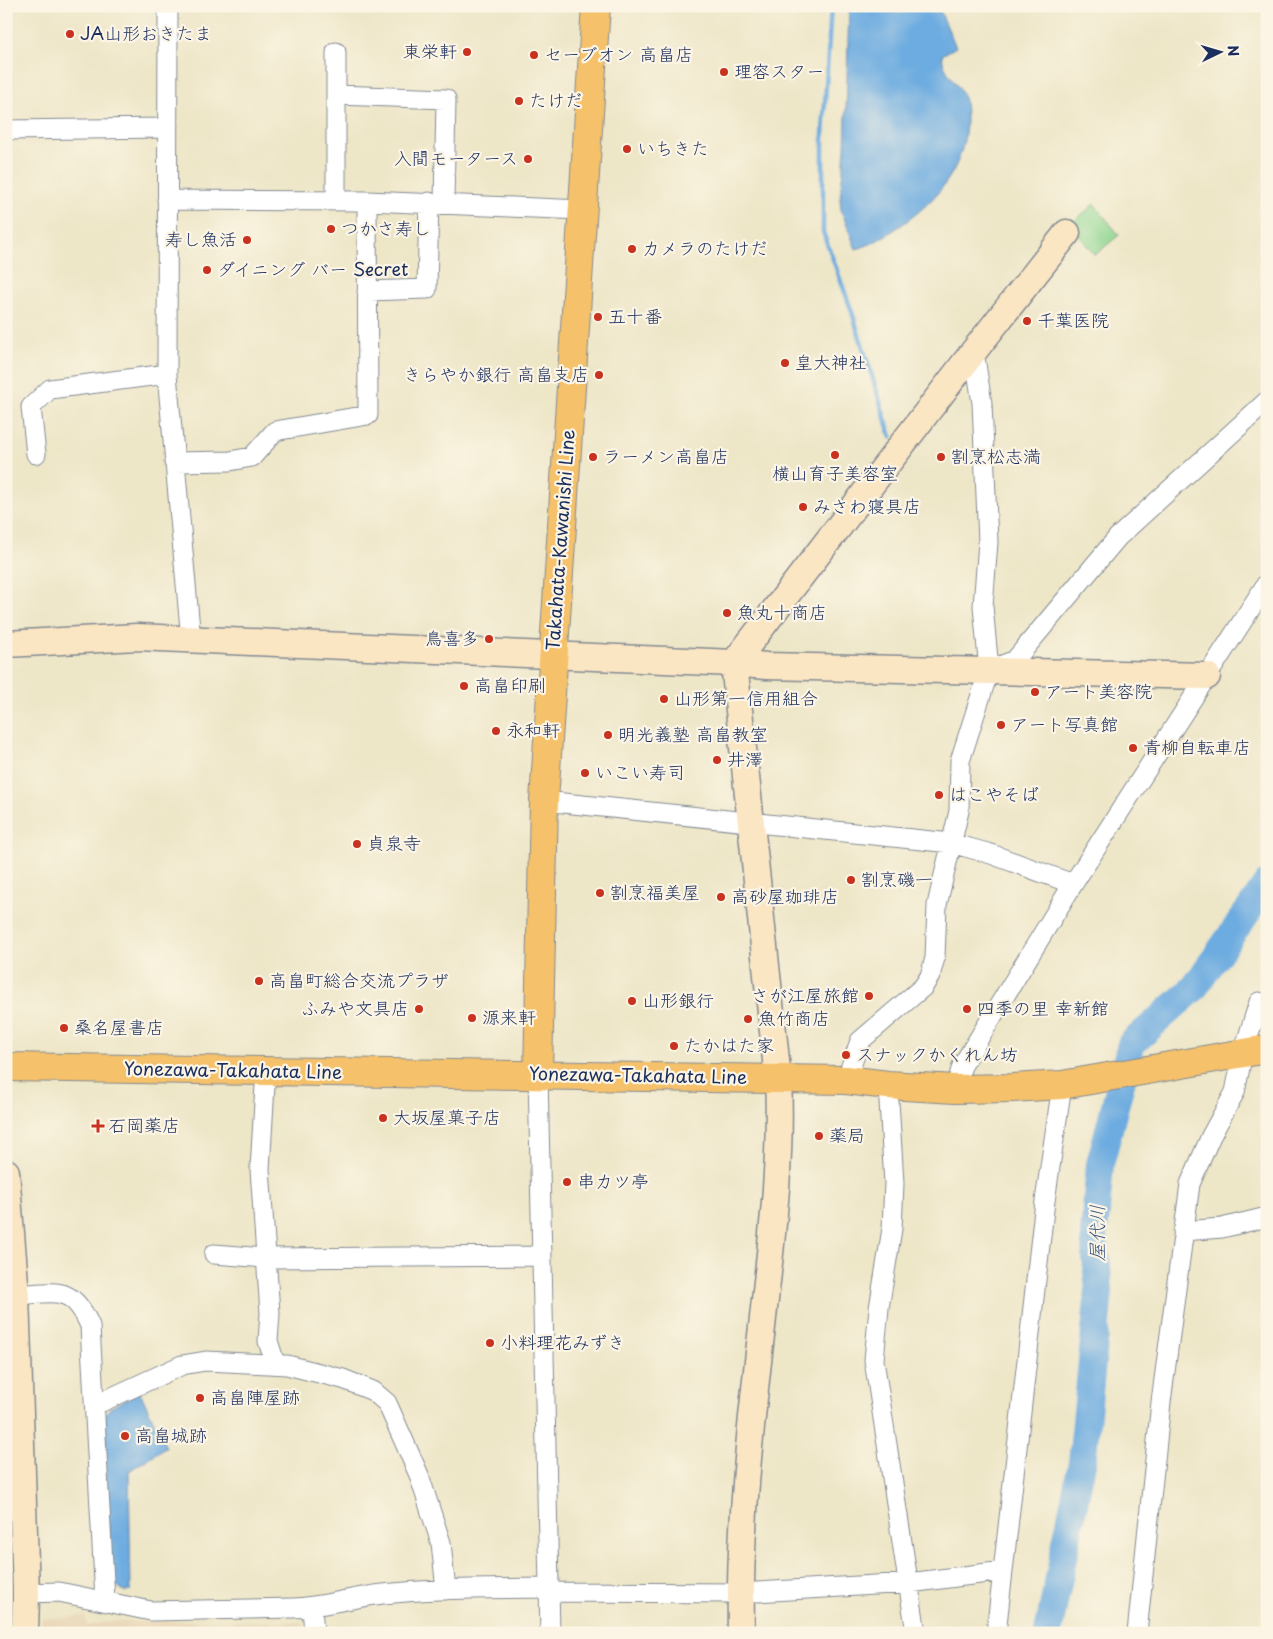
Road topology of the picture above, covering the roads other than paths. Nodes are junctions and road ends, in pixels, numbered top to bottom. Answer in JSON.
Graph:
{"nodes":[{"id":1,"x":168,"y":6,"type":"edge"},
{"id":2,"x":596,"y":6,"type":"edge"},
{"id":3,"x":336,"y":52,"type":"dead end"},
{"id":4,"x":337,"y":95,"type":"junction"},
{"id":5,"x":167,"y":128,"type":"junction"},
{"id":6,"x":6,"y":130,"type":"edge"},
{"id":7,"x":167,"y":200,"type":"junction"},
{"id":8,"x":336,"y":200,"type":"junction"},
{"id":9,"x":366,"y":201,"type":"junction"},
{"id":10,"x":436,"y":203,"type":"junction"},
{"id":11,"x":584,"y":210,"type":"junction"},
{"id":12,"x":1067,"y":233,"type":"dead end"},
{"id":13,"x":367,"y":291,"type":"junction"},
{"id":14,"x":974,"y":351,"type":"junction"},
{"id":15,"x":167,"y":374,"type":"junction"},
{"id":16,"x":1267,"y":401,"type":"edge"},
{"id":17,"x":36,"y":454,"type":"dead end"},
{"id":18,"x":174,"y":462,"type":"junction"},
{"id":19,"x":1267,"y":583,"type":"edge"},
{"id":20,"x":191,"y":640,"type":"junction"},
{"id":21,"x":6,"y":644,"type":"edge"},
{"id":22,"x":553,"y":656,"type":"junction"},
{"id":23,"x":734,"y":663,"type":"junction"},
{"id":24,"x":989,"y":670,"type":"junction"},
{"id":25,"x":1207,"y":676,"type":"junction"},
{"id":26,"x":544,"y":801,"type":"junction"},
{"id":27,"x":750,"y":822,"type":"junction"},
{"id":28,"x":951,"y":843,"type":"junction"},
{"id":29,"x":1072,"y":884,"type":"junction"},
{"id":30,"x":1259,"y":1002,"type":"dead end"},
{"id":31,"x":1245,"y":1053,"type":"edge"},
{"id":32,"x":6,"y":1067,"type":"edge"},
{"id":33,"x":266,"y":1070,"type":"junction"},
{"id":34,"x":538,"y":1074,"type":"junction"},
{"id":35,"x":778,"y":1079,"type":"junction"},
{"id":36,"x":846,"y":1080,"type":"junction"},
{"id":37,"x":1072,"y":1083,"type":"junction"},
{"id":38,"x":888,"y":1086,"type":"junction"},
{"id":39,"x":955,"y":1089,"type":"junction"},
{"id":40,"x":6,"y":1172,"type":"edge"},
{"id":41,"x":7,"y":1206,"type":"edge"},
{"id":42,"x":1267,"y":1217,"type":"edge"},
{"id":43,"x":1183,"y":1231,"type":"junction"},
{"id":44,"x":214,"y":1254,"type":"dead end"},
{"id":45,"x":542,"y":1256,"type":"junction"},
{"id":46,"x":266,"y":1258,"type":"junction"},
{"id":47,"x":16,"y":1295,"type":"junction"},
{"id":48,"x":275,"y":1363,"type":"junction"},
{"id":49,"x":95,"y":1405,"type":"junction"},
{"id":50,"x":1004,"y":1571,"type":"junction"},
{"id":51,"x":909,"y":1583,"type":"junction"},
{"id":52,"x":446,"y":1590,"type":"junction"},
{"id":53,"x":550,"y":1590,"type":"junction"},
{"id":54,"x":26,"y":1593,"type":"junction"},
{"id":55,"x":740,"y":1593,"type":"junction"},
{"id":56,"x":105,"y":1600,"type":"junction"},
{"id":57,"x":312,"y":1607,"type":"junction"},
{"id":58,"x":25,"y":1633,"type":"edge"},
{"id":59,"x":314,"y":1633,"type":"edge"},
{"id":60,"x":550,"y":1633,"type":"edge"},
{"id":61,"x":741,"y":1633,"type":"edge"},
{"id":62,"x":916,"y":1633,"type":"edge"},
{"id":63,"x":996,"y":1633,"type":"edge"},
{"id":64,"x":1137,"y":1633,"type":"edge"}],
"edges":[{"from":1,"to":5,"type":"street"},
{"from":2,"to":11,"type":"main road","name":"Takahata-Kawanishi Line"},
{"from":3,"to":4,"type":"street"},
{"from":4,"to":8,"type":"street"},
{"from":4,"to":10,"type":"street"},
{"from":5,"to":6,"type":"street"},
{"from":5,"to":7,"type":"street"},
{"from":7,"to":8,"type":"street"},
{"from":7,"to":15,"type":"street"},
{"from":8,"to":9,"type":"street"},
{"from":9,"to":10,"type":"street"},
{"from":9,"to":13,"type":"street"},
{"from":10,"to":11,"type":"street"},
{"from":10,"to":13,"type":"street"},
{"from":11,"to":22,"type":"main road","name":"Takahata-Kawanishi Line"},
{"from":12,"to":14,"type":"street"},
{"from":13,"to":18,"type":"street"},
{"from":14,"to":23,"type":"street"},
{"from":14,"to":24,"type":"street"},
{"from":15,"to":17,"type":"street"},
{"from":15,"to":18,"type":"street"},
{"from":16,"to":24,"type":"street"},
{"from":18,"to":20,"type":"street"},
{"from":19,"to":25,"type":"street"},
{"from":20,"to":21,"type":"street"},
{"from":20,"to":22,"type":"street"},
{"from":22,"to":23,"type":"street"},
{"from":22,"to":26,"type":"main road","name":"Takahata-Kawanishi Line"},
{"from":23,"to":24,"type":"street"},
{"from":23,"to":27,"type":"street"},
{"from":24,"to":25,"type":"street"},
{"from":24,"to":28,"type":"street"},
{"from":25,"to":29,"type":"street"},
{"from":26,"to":27,"type":"street"},
{"from":26,"to":34,"type":"main road","name":"Takahata-Kawanishi Line"},
{"from":27,"to":28,"type":"street"},
{"from":27,"to":35,"type":"street"},
{"from":28,"to":29,"type":"street"},
{"from":28,"to":36,"type":"street"},
{"from":29,"to":39,"type":"street"},
{"from":30,"to":31,"type":"street"},
{"from":31,"to":37,"type":"main road","name":"Yonezawa-Takahata Line"},
{"from":31,"to":43,"type":"street"},
{"from":32,"to":33,"type":"main road","name":"Yonezawa-Takahata Line"},
{"from":33,"to":34,"type":"main road","name":"Yonezawa-Takahata Line"},
{"from":33,"to":46,"type":"street"},
{"from":34,"to":35,"type":"main road","name":"Yonezawa-Takahata Line"},
{"from":34,"to":45,"type":"street"},
{"from":35,"to":36,"type":"main road","name":"Yonezawa-Takahata Line"},
{"from":35,"to":55,"type":"street"},
{"from":36,"to":38,"type":"main road","name":"Yonezawa-Takahata Line"},
{"from":37,"to":39,"type":"main road","name":"Yonezawa-Takahata Line"},
{"from":37,"to":50,"type":"street"},
{"from":38,"to":39,"type":"main road","name":"Yonezawa-Takahata Line"},
{"from":38,"to":51,"type":"street"},
{"from":40,"to":41,"type":"street"},
{"from":41,"to":47,"type":"street"},
{"from":42,"to":43,"type":"street"},
{"from":43,"to":64,"type":"street"},
{"from":44,"to":46,"type":"street"},
{"from":45,"to":46,"type":"street"},
{"from":45,"to":53,"type":"street"},
{"from":46,"to":48,"type":"street"},
{"from":47,"to":49,"type":"street"},
{"from":47,"to":54,"type":"street"},
{"from":48,"to":49,"type":"street"},
{"from":48,"to":52,"type":"street"},
{"from":49,"to":56,"type":"street"},
{"from":50,"to":51,"type":"street"},
{"from":50,"to":63,"type":"street"},
{"from":51,"to":55,"type":"street"},
{"from":51,"to":62,"type":"street"},
{"from":52,"to":53,"type":"street"},
{"from":52,"to":57,"type":"street"},
{"from":53,"to":55,"type":"street"},
{"from":53,"to":60,"type":"street"},
{"from":54,"to":56,"type":"street"},
{"from":54,"to":58,"type":"street"},
{"from":55,"to":61,"type":"street"},
{"from":56,"to":57,"type":"street"},
{"from":57,"to":59,"type":"street"}]}
